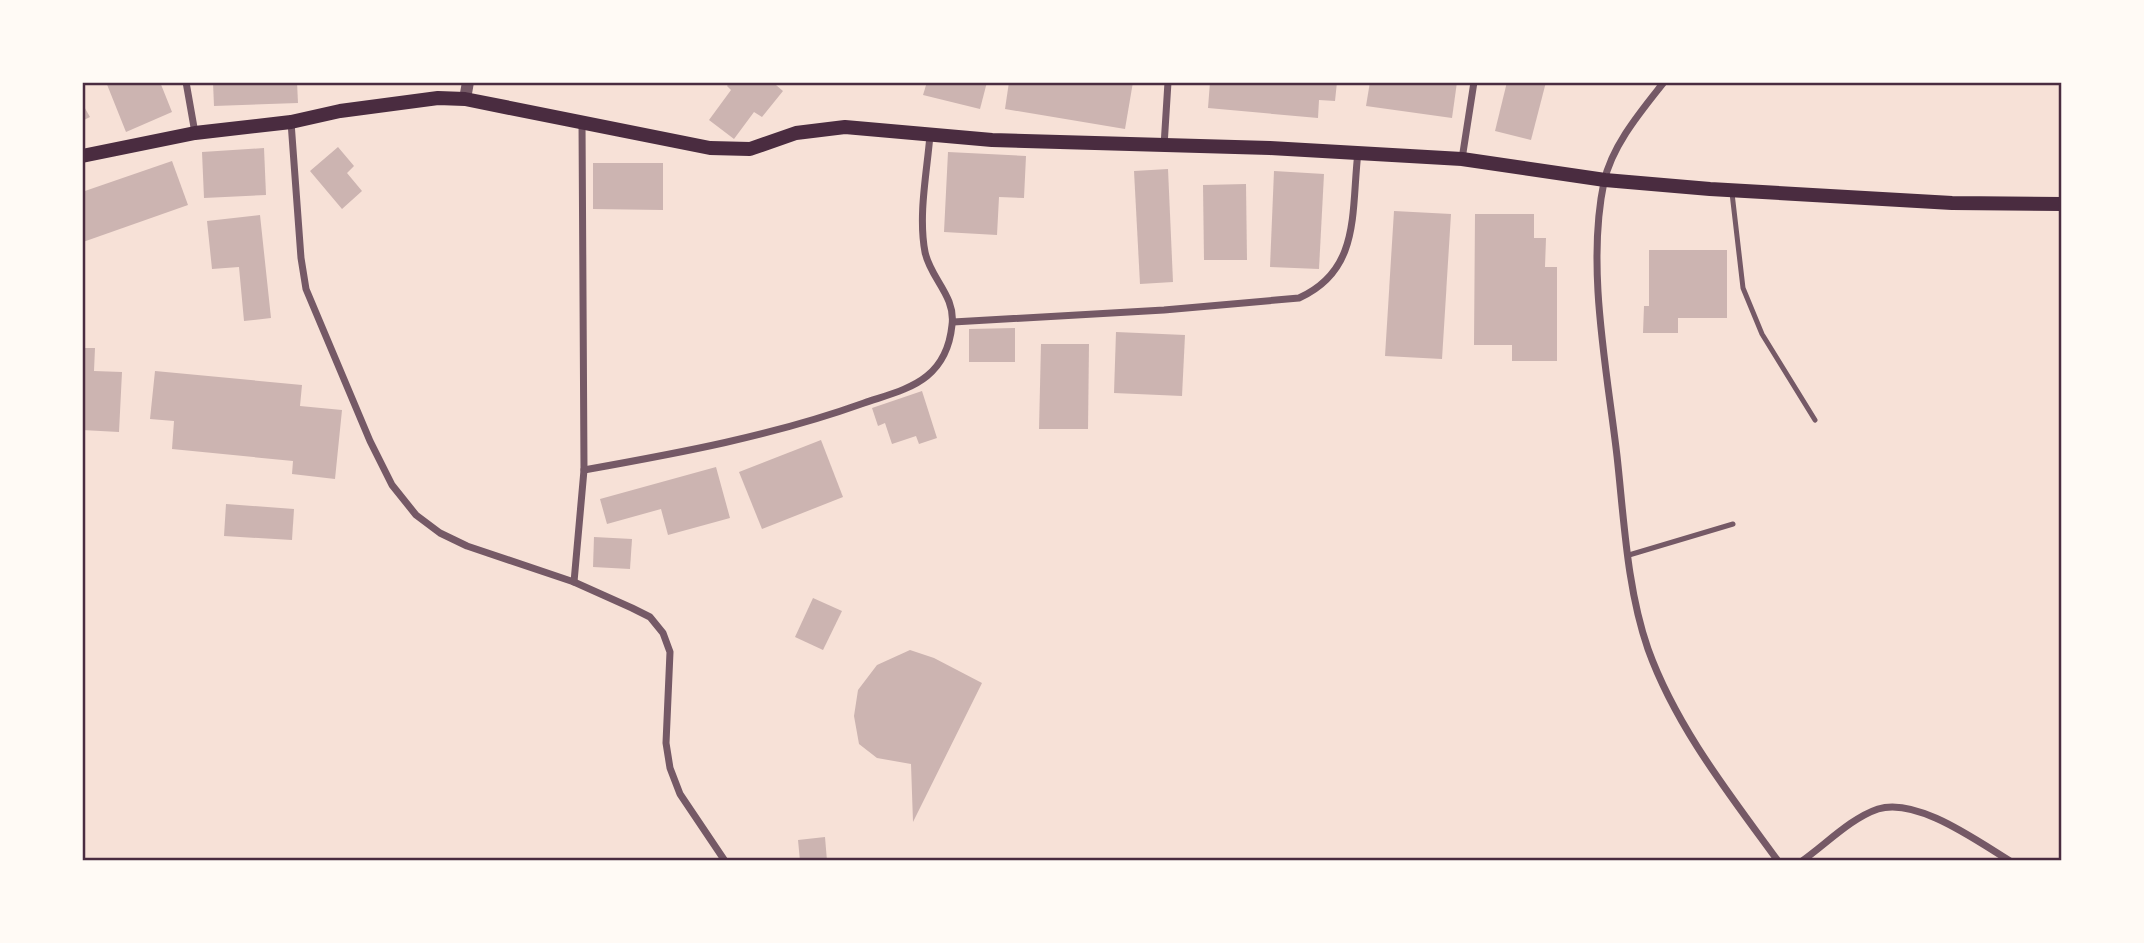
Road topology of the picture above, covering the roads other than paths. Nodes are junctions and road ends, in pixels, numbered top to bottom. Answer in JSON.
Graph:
{"nodes":[{"id":1,"x":186,"y":82,"type":"edge"},
{"id":2,"x":468,"y":82,"type":"edge"},
{"id":3,"x":1168,"y":82,"type":"edge"},
{"id":4,"x":1474,"y":82,"type":"edge"},
{"id":5,"x":1664,"y":82,"type":"edge"},
{"id":6,"x":465,"y":99,"type":"junction"},
{"id":7,"x":582,"y":121,"type":"junction"},
{"id":8,"x":291,"y":122,"type":"junction"},
{"id":9,"x":195,"y":133,"type":"junction"},
{"id":10,"x":930,"y":134,"type":"junction"},
{"id":11,"x":1164,"y":147,"type":"junction"},
{"id":12,"x":1358,"y":152,"type":"junction"},
{"id":13,"x":82,"y":156,"type":"edge"},
{"id":14,"x":1462,"y":159,"type":"junction"},
{"id":15,"x":1605,"y":180,"type":"junction"},
{"id":16,"x":1732,"y":190,"type":"junction"},
{"id":17,"x":2062,"y":204,"type":"edge"},
{"id":18,"x":953,"y":322,"type":"junction"},
{"id":19,"x":1815,"y":420,"type":"dead end"},
{"id":20,"x":584,"y":470,"type":"junction"},
{"id":21,"x":1733,"y":524,"type":"dead end"},
{"id":22,"x":1629,"y":555,"type":"junction"},
{"id":23,"x":574,"y":582,"type":"junction"},
{"id":24,"x":725,"y":861,"type":"edge"},
{"id":25,"x":1777,"y":861,"type":"edge"},
{"id":26,"x":1802,"y":861,"type":"edge"},
{"id":27,"x":2010,"y":861,"type":"edge"}],
"edges":[{"from":1,"to":9,"type":"street"},
{"from":2,"to":6,"type":"street"},
{"from":3,"to":11,"type":"street"},
{"from":4,"to":14,"type":"street"},
{"from":5,"to":15,"type":"street"},
{"from":6,"to":7,"type":"main road"},
{"from":6,"to":8,"type":"main road"},
{"from":7,"to":10,"type":"main road"},
{"from":7,"to":20,"type":"street"},
{"from":8,"to":9,"type":"main road"},
{"from":8,"to":23,"type":"street"},
{"from":9,"to":13,"type":"main road"},
{"from":10,"to":11,"type":"main road"},
{"from":10,"to":18,"type":"street"},
{"from":11,"to":12,"type":"main road"},
{"from":12,"to":14,"type":"main road"},
{"from":12,"to":18,"type":"street"},
{"from":14,"to":15,"type":"main road"},
{"from":15,"to":16,"type":"main road"},
{"from":15,"to":22,"type":"street"},
{"from":16,"to":17,"type":"main road"},
{"from":16,"to":19,"type":"lane"},
{"from":18,"to":20,"type":"street"},
{"from":20,"to":23,"type":"street"},
{"from":21,"to":22,"type":"lane"},
{"from":22,"to":25,"type":"street"},
{"from":23,"to":24,"type":"street"},
{"from":26,"to":27,"type":"street"}]}
